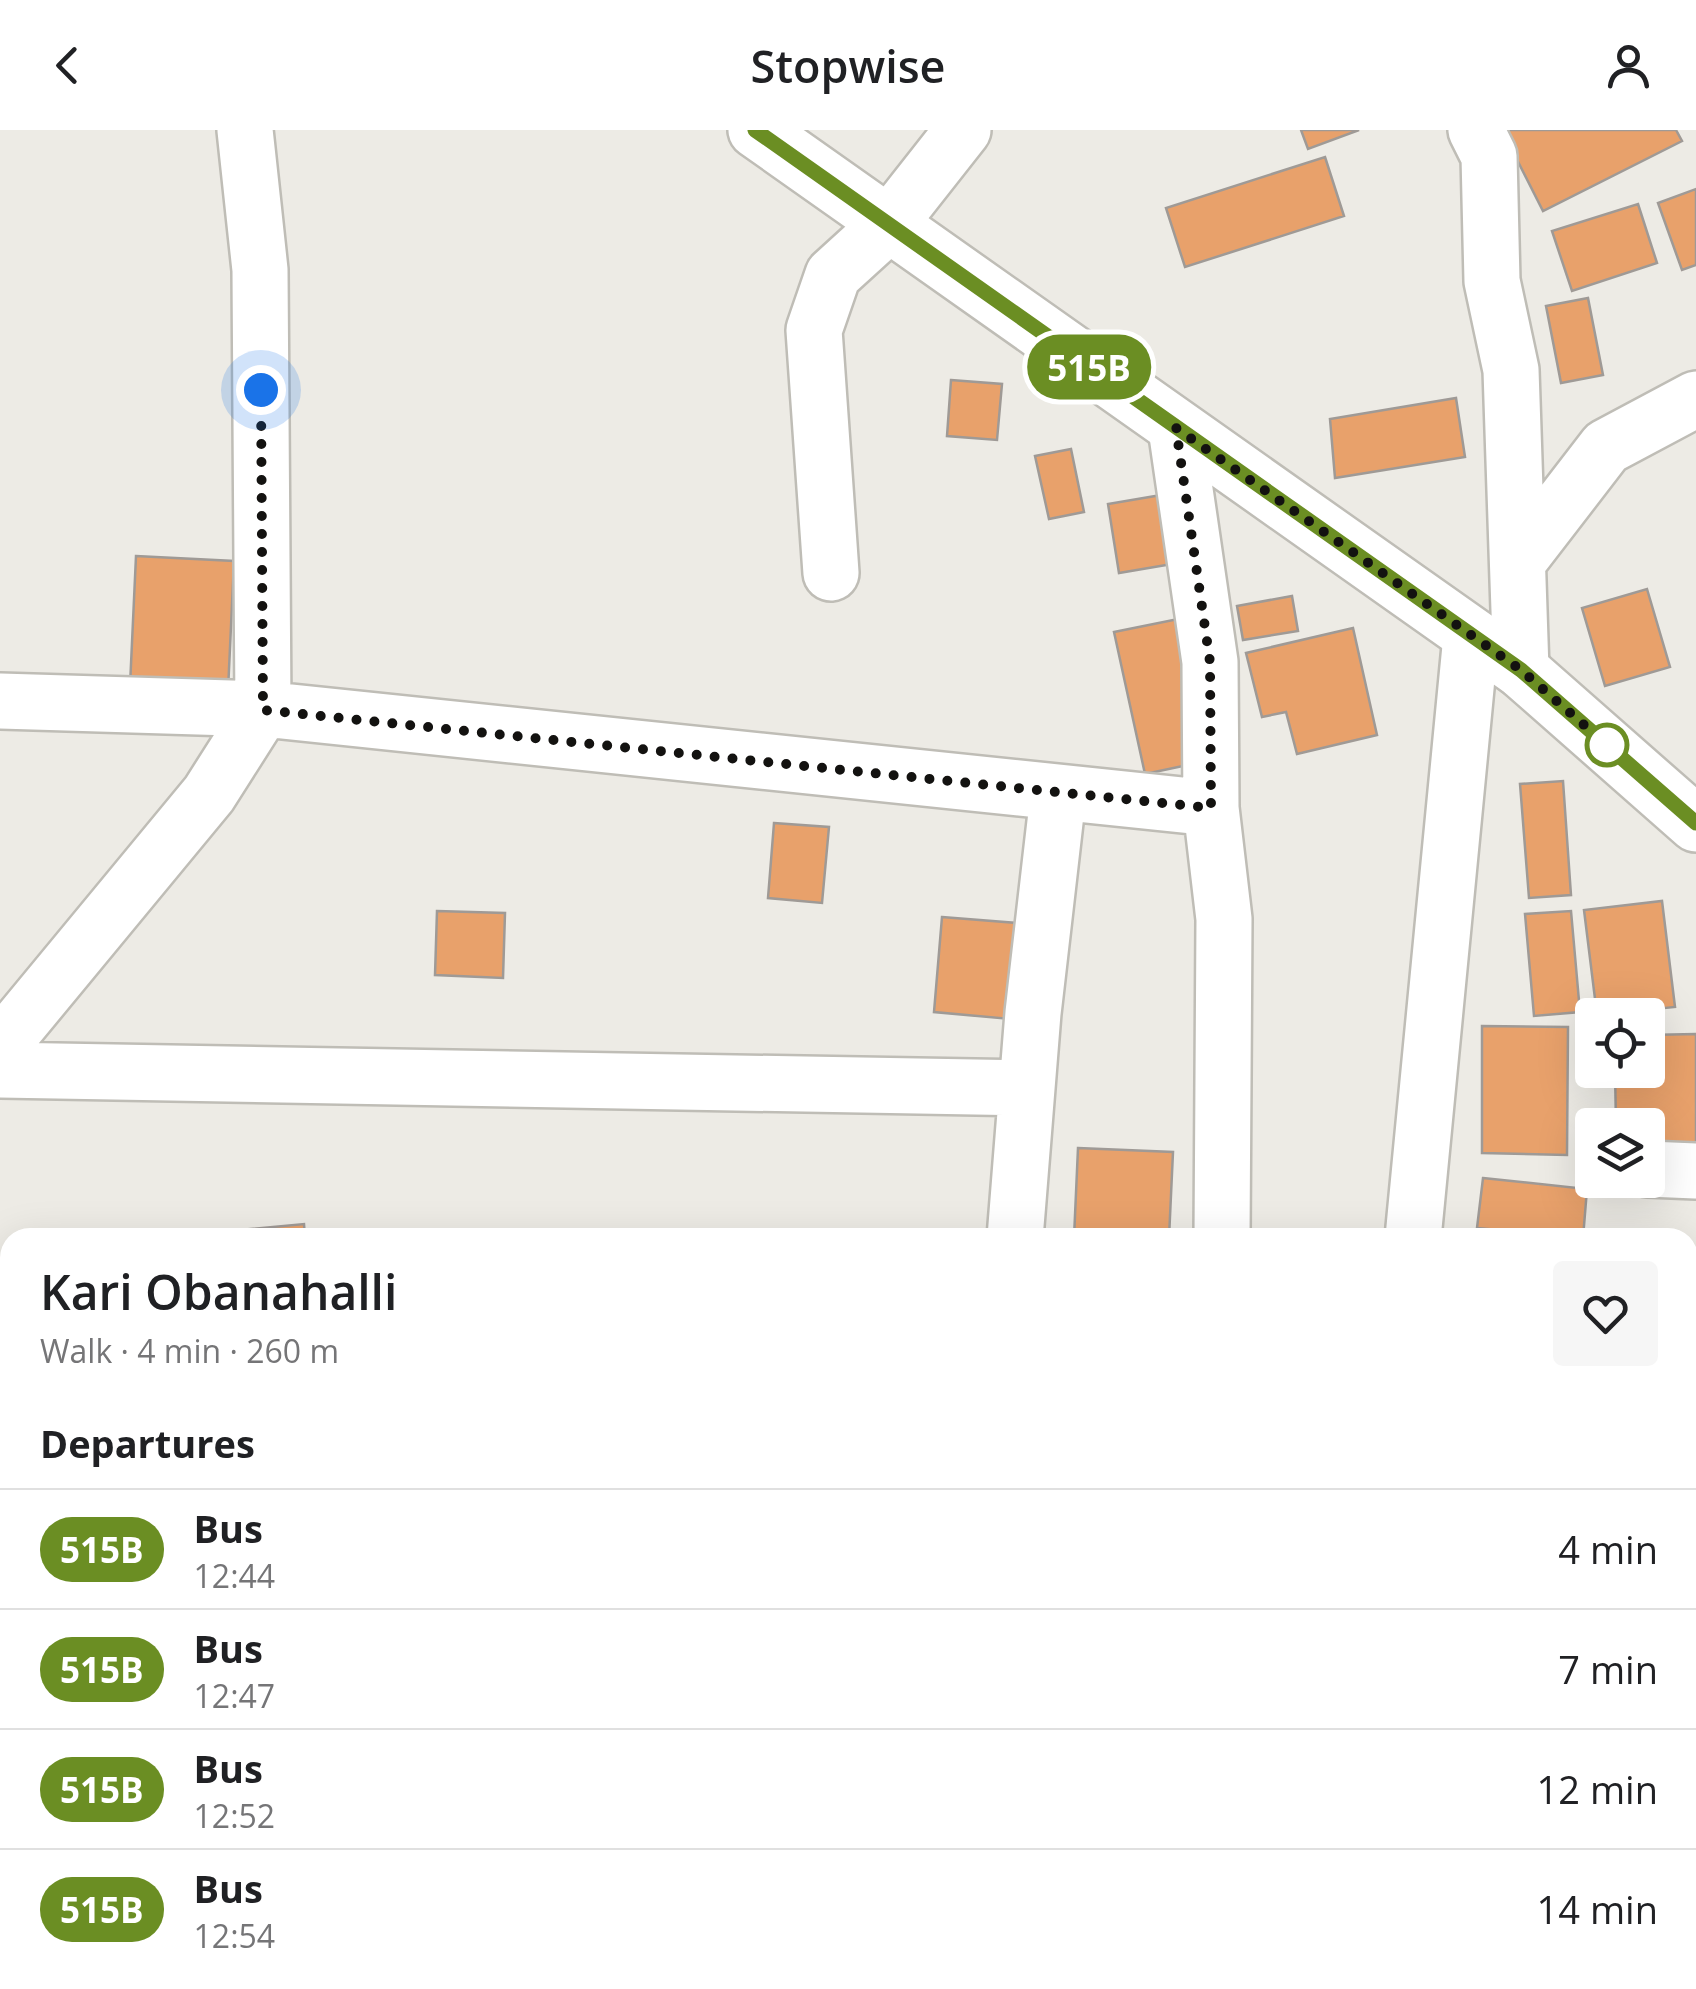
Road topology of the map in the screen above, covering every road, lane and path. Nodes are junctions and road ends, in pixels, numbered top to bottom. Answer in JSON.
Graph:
{"nodes":[{"id":1,"x":246,"y":130,"type":"edge"},
{"id":2,"x":756,"y":130,"type":"edge"},
{"id":3,"x":963,"y":130,"type":"edge"},
{"id":4,"x":1476,"y":130,"type":"edge"},
{"id":5,"x":888,"y":224,"type":"junction"},
{"id":6,"x":1696,"y":399,"type":"edge"},
{"id":7,"x":1176,"y":428,"type":"junction"},
{"id":8,"x":1520,"y":560,"type":"junction"},
{"id":9,"x":831,"y":573,"type":"dead end"},
{"id":10,"x":1471,"y":636,"type":"junction"},
{"id":11,"x":1521,"y":670,"type":"junction"},
{"id":12,"x":0,"y":701,"type":"edge"},
{"id":13,"x":263,"y":710,"type":"junction"},
{"id":14,"x":1058,"y":796,"type":"junction"},
{"id":15,"x":1211,"y":808,"type":"junction"},
{"id":16,"x":1696,"y":824,"type":"edge"},
{"id":17,"x":0,"y":1046,"type":"edge"},
{"id":18,"x":0,"y":1070,"type":"edge"},
{"id":19,"x":1026,"y":1088,"type":"junction"},
{"id":20,"x":1665,"y":1170,"type":"edge"},
{"id":21,"x":1696,"y":1171,"type":"edge"},
{"id":22,"x":1016,"y":1228,"type":"edge"},
{"id":23,"x":1222,"y":1228,"type":"edge"},
{"id":24,"x":1413,"y":1228,"type":"edge"}],
"edges":[{"from":1,"to":13,"type":"street"},
{"from":2,"to":5,"type":"street"},
{"from":3,"to":5,"type":"street"},
{"from":4,"to":8,"type":"street"},
{"from":5,"to":7,"type":"street"},
{"from":5,"to":9,"type":"street"},
{"from":6,"to":8,"type":"street"},
{"from":7,"to":10,"type":"street"},
{"from":7,"to":15,"type":"street"},
{"from":8,"to":11,"type":"street"},
{"from":10,"to":11,"type":"street"},
{"from":10,"to":24,"type":"street"},
{"from":11,"to":16,"type":"street"},
{"from":12,"to":13,"type":"street"},
{"from":13,"to":14,"type":"street"},
{"from":13,"to":17,"type":"street"},
{"from":14,"to":15,"type":"street"},
{"from":14,"to":19,"type":"street"},
{"from":15,"to":23,"type":"street"},
{"from":18,"to":19,"type":"street"},
{"from":19,"to":22,"type":"street"},
{"from":20,"to":21,"type":"street"}]}
